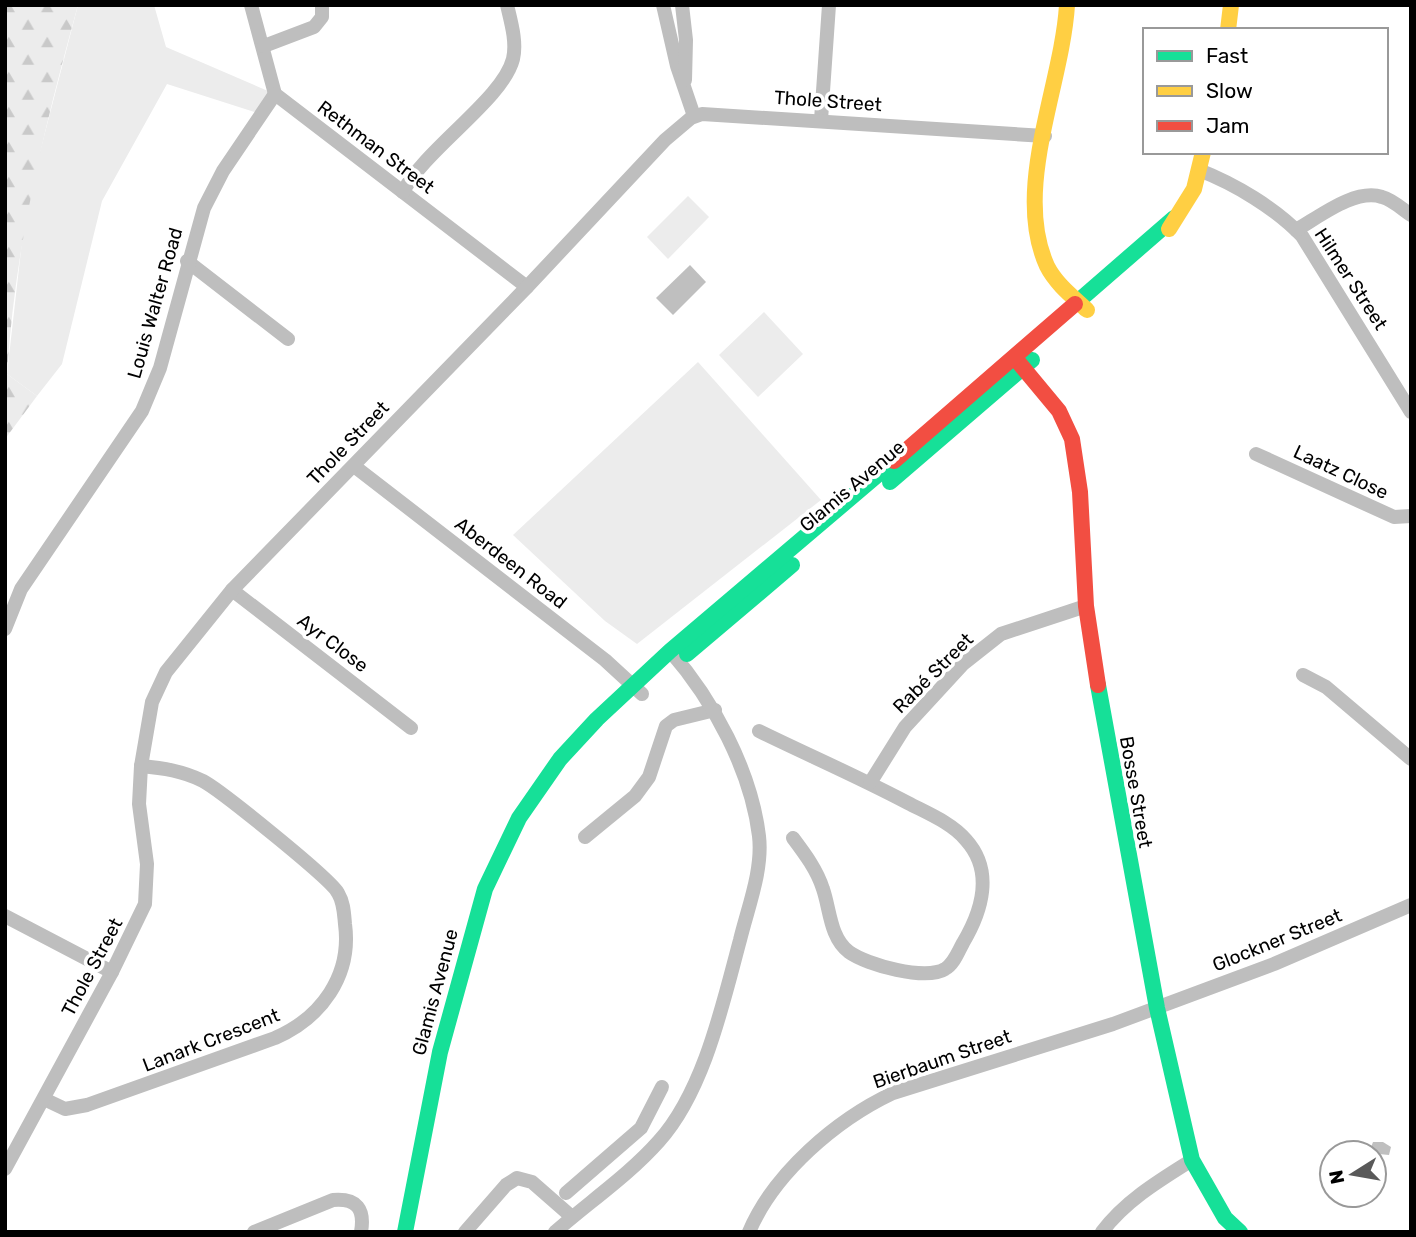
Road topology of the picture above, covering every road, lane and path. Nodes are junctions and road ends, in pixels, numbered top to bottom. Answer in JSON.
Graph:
{"nodes":[{"id":1,"x":322,"y":5,"type":"edge"},
{"id":2,"x":508,"y":5,"type":"edge"},
{"id":3,"x":663,"y":5,"type":"edge"},
{"id":4,"x":682,"y":5,"type":"edge"},
{"id":5,"x":829,"y":5,"type":"edge"},
{"id":6,"x":1067,"y":5,"type":"edge"},
{"id":7,"x":1231,"y":5,"type":"edge"},
{"id":8,"x":252,"y":6,"type":"edge"},
{"id":9,"x":1228,"y":28,"type":"edge"},
{"id":10,"x":264,"y":46,"type":"junction"},
{"id":11,"x":684,"y":85,"type":"junction"},
{"id":12,"x":275,"y":94,"type":"junction"},
{"id":13,"x":694,"y":116,"type":"junction"},
{"id":14,"x":821,"y":120,"type":"junction"},
{"id":15,"x":1045,"y":136,"type":"junction"},
{"id":16,"x":1203,"y":154,"type":"edge"},
{"id":17,"x":1199,"y":170,"type":"junction"},
{"id":18,"x":403,"y":192,"type":"junction"},
{"id":19,"x":1411,"y":215,"type":"edge"},
{"id":20,"x":1296,"y":230,"type":"junction"},
{"id":21,"x":187,"y":261,"type":"junction"},
{"id":22,"x":527,"y":287,"type":"junction"},
{"id":23,"x":1083,"y":307,"type":"junction"},
{"id":24,"x":288,"y":340,"type":"dead end"},
{"id":25,"x":1020,"y":363,"type":"junction"},
{"id":26,"x":1411,"y":412,"type":"edge"},
{"id":27,"x":1256,"y":454,"type":"dead end"},
{"id":28,"x":354,"y":466,"type":"junction"},
{"id":29,"x":1411,"y":516,"type":"edge"},
{"id":30,"x":232,"y":590,"type":"junction"},
{"id":31,"x":1086,"y":606,"type":"junction"},
{"id":32,"x":5,"y":629,"type":"edge"},
{"id":33,"x":674,"y":656,"type":"junction"},
{"id":34,"x":1303,"y":675,"type":"dead end"},
{"id":35,"x":638,"y":690,"type":"junction"},
{"id":36,"x":715,"y":710,"type":"junction"},
{"id":37,"x":411,"y":728,"type":"dead end"},
{"id":38,"x":759,"y":731,"type":"dead end"},
{"id":39,"x":1411,"y":759,"type":"edge"},
{"id":40,"x":141,"y":766,"type":"junction"},
{"id":41,"x":870,"y":783,"type":"junction"},
{"id":42,"x":585,"y":837,"type":"dead end"},
{"id":43,"x":793,"y":838,"type":"dead end"},
{"id":44,"x":1411,"y":905,"type":"edge"},
{"id":45,"x":5,"y":916,"type":"edge"},
{"id":46,"x":112,"y":972,"type":"junction"},
{"id":47,"x":1157,"y":1008,"type":"junction"},
{"id":48,"x":662,"y":1087,"type":"dead end"},
{"id":49,"x":44,"y":1100,"type":"junction"},
{"id":50,"x":1192,"y":1160,"type":"junction"},
{"id":51,"x":5,"y":1169,"type":"edge"},
{"id":52,"x":566,"y":1194,"type":"dead end"},
{"id":53,"x":572,"y":1217,"type":"junction"},
{"id":54,"x":254,"y":1232,"type":"edge"},
{"id":55,"x":361,"y":1232,"type":"edge"},
{"id":56,"x":405,"y":1232,"type":"edge"},
{"id":57,"x":465,"y":1232,"type":"edge"},
{"id":58,"x":555,"y":1232,"type":"edge"},
{"id":59,"x":749,"y":1232,"type":"edge"},
{"id":60,"x":1102,"y":1232,"type":"edge"},
{"id":61,"x":1240,"y":1232,"type":"edge"}],
"edges":[{"from":1,"to":10,"type":"street"},
{"from":2,"to":18,"type":"street"},
{"from":3,"to":11,"type":"street"},
{"from":4,"to":11,"type":"street"},
{"from":5,"to":14,"type":"street"},
{"from":6,"to":15,"type":"main road"},
{"from":7,"to":9,"type":"main road"},
{"from":8,"to":10,"type":"street"},
{"from":10,"to":12,"type":"street"},
{"from":11,"to":13,"type":"street"},
{"from":12,"to":18,"type":"street","name":"Rethman Street"},
{"from":12,"to":21,"type":"street","name":"Louis Walter Road"},
{"from":13,"to":14,"type":"street","name":"Thole Street"},
{"from":13,"to":22,"type":"street","name":"Thole Street"},
{"from":14,"to":15,"type":"street","name":"Thole Street"},
{"from":15,"to":23,"type":"main road"},
{"from":16,"to":17,"type":"main road","name":"Glamis Avenue"},
{"from":17,"to":20,"type":"street","name":"Hilmer Street"},
{"from":17,"to":23,"type":"main road","name":"Glamis Avenue"},
{"from":18,"to":22,"type":"street","name":"Rethman Street"},
{"from":19,"to":20,"type":"street"},
{"from":20,"to":26,"type":"street","name":"Hilmer Street"},
{"from":21,"to":24,"type":"street"},
{"from":21,"to":32,"type":"street","name":"Louis Walter Road"},
{"from":22,"to":28,"type":"street","name":"Thole Street"},
{"from":23,"to":25,"type":"main road","name":"Glamis Avenue"},
{"from":25,"to":31,"type":"main road","name":"Bosse Street"},
{"from":25,"to":33,"type":"main road","name":"Glamis Avenue"},
{"from":27,"to":29,"type":"street","name":"Laatz Close"},
{"from":28,"to":30,"type":"street","name":"Thole Street"},
{"from":28,"to":35,"type":"street","name":"Aberdeen Road"},
{"from":30,"to":37,"type":"street","name":"Ayr Close"},
{"from":30,"to":40,"type":"street","name":"Thole Street"},
{"from":31,"to":41,"type":"street","name":"Rabé Street"},
{"from":31,"to":47,"type":"main road","name":"Bosse Street"},
{"from":33,"to":35,"type":"main road","name":"Glamis Avenue"},
{"from":33,"to":36,"type":"street"},
{"from":34,"to":39,"type":"street"},
{"from":35,"to":56,"type":"main road","name":"Glamis Avenue"},
{"from":36,"to":42,"type":"street"},
{"from":36,"to":53,"type":"street"},
{"from":38,"to":41,"type":"street"},
{"from":40,"to":46,"type":"street","name":"Thole Street"},
{"from":40,"to":49,"type":"street","name":"Lanark Crescent"},
{"from":41,"to":43,"type":"street"},
{"from":44,"to":47,"type":"street","name":"Glockner Street"},
{"from":45,"to":46,"type":"street"},
{"from":46,"to":49,"type":"street","name":"Thole Street"},
{"from":47,"to":50,"type":"main road","name":"Bosse Street"},
{"from":47,"to":59,"type":"street","name":"Bierbaum Street"},
{"from":48,"to":52,"type":"street"},
{"from":49,"to":51,"type":"street","name":"Thole Street"},
{"from":50,"to":60,"type":"street"},
{"from":50,"to":61,"type":"main road","name":"Bosse Street"},
{"from":53,"to":57,"type":"street"},
{"from":53,"to":58,"type":"street"},
{"from":54,"to":55,"type":"street"}]}
